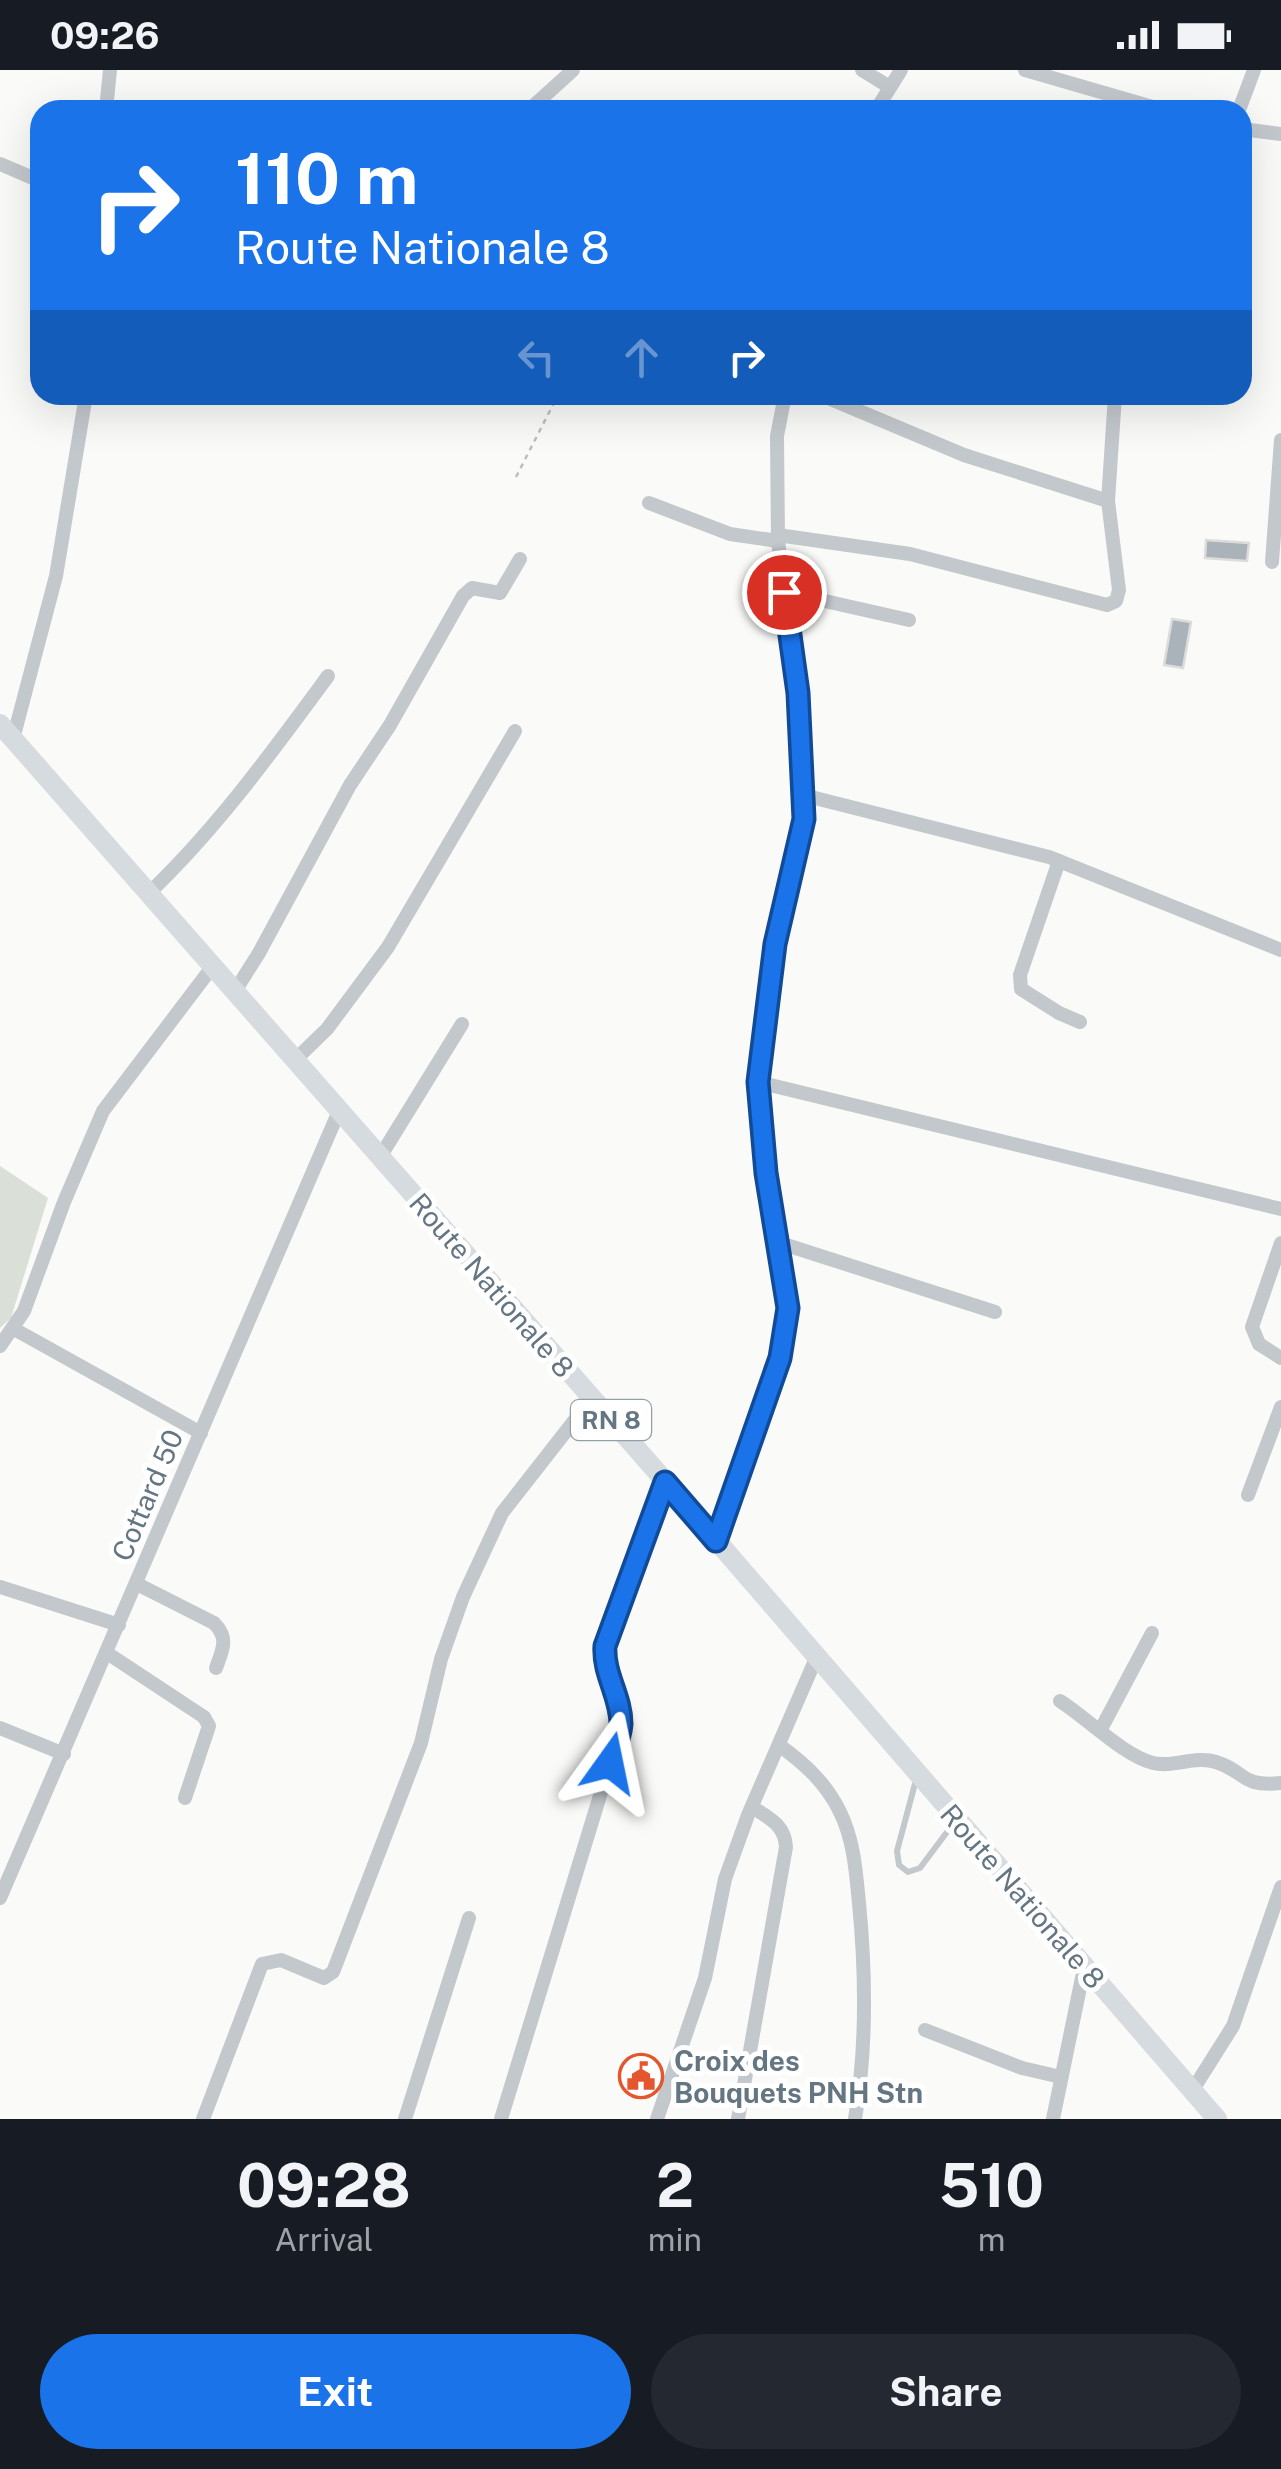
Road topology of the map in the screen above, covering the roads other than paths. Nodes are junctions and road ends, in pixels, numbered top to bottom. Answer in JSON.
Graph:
{"nodes":[{"id":1,"x":110,"y":70,"type":"edge"},
{"id":2,"x":574,"y":70,"type":"edge"},
{"id":3,"x":862,"y":70,"type":"edge"},
{"id":4,"x":901,"y":70,"type":"edge"},
{"id":5,"x":1025,"y":70,"type":"edge"},
{"id":6,"x":1254,"y":70,"type":"edge"},
{"id":7,"x":888,"y":86,"type":"junction"},
{"id":8,"x":107,"y":100,"type":"edge"},
{"id":9,"x":540,"y":100,"type":"edge"},
{"id":10,"x":881,"y":100,"type":"edge"},
{"id":11,"x":1126,"y":100,"type":"edge"},
{"id":12,"x":1243,"y":100,"type":"edge"},
{"id":13,"x":1252,"y":130,"type":"edge"},
{"id":14,"x":1281,"y":134,"type":"edge"},
{"id":15,"x":0,"y":164,"type":"edge"},
{"id":16,"x":30,"y":177,"type":"edge"},
{"id":17,"x":84,"y":405,"type":"edge"},
{"id":18,"x":783,"y":405,"type":"edge"},
{"id":19,"x":845,"y":405,"type":"edge"},
{"id":20,"x":1114,"y":405,"type":"edge"},
{"id":21,"x":1281,"y":440,"type":"edge"},
{"id":22,"x":1108,"y":502,"type":"junction"},
{"id":23,"x":649,"y":504,"type":"dead end"},
{"id":24,"x":778,"y":538,"type":"junction"},
{"id":25,"x":520,"y":559,"type":"dead end"},
{"id":26,"x":1272,"y":562,"type":"dead end"},
{"id":27,"x":784,"y":592,"type":"junction"},
{"id":28,"x":910,"y":620,"type":"dead end"},
{"id":29,"x":328,"y":676,"type":"dead end"},
{"id":30,"x":514,"y":731,"type":"dead end"},
{"id":31,"x":7,"y":732,"type":"edge"},
{"id":32,"x":803,"y":795,"type":"junction"},
{"id":33,"x":1059,"y":861,"type":"junction"},
{"id":34,"x":149,"y":893,"type":"junction"},
{"id":35,"x":1281,"y":950,"type":"edge"},
{"id":36,"x":212,"y":966,"type":"junction"},
{"id":37,"x":235,"y":991,"type":"junction"},
{"id":38,"x":1080,"y":1022,"type":"dead end"},
{"id":39,"x":462,"y":1024,"type":"dead end"},
{"id":40,"x":295,"y":1060,"type":"junction"},
{"id":41,"x":758,"y":1082,"type":"junction"},
{"id":42,"x":339,"y":1112,"type":"junction"},
{"id":43,"x":380,"y":1157,"type":"junction"},
{"id":44,"x":1281,"y":1209,"type":"edge"},
{"id":45,"x":777,"y":1242,"type":"junction"},
{"id":46,"x":1281,"y":1242,"type":"edge"},
{"id":47,"x":995,"y":1312,"type":"dead end"},
{"id":48,"x":14,"y":1329,"type":"junction"},
{"id":49,"x":0,"y":1346,"type":"edge"},
{"id":50,"x":1281,"y":1358,"type":"edge"},
{"id":51,"x":592,"y":1398,"type":"junction"},
{"id":52,"x":1281,"y":1406,"type":"edge"},
{"id":53,"x":201,"y":1433,"type":"junction"},
{"id":54,"x":665,"y":1482,"type":"junction"},
{"id":55,"x":1248,"y":1496,"type":"dead end"},
{"id":56,"x":716,"y":1541,"type":"junction"},
{"id":57,"x":137,"y":1584,"type":"junction"},
{"id":58,"x":0,"y":1587,"type":"edge"},
{"id":59,"x":119,"y":1626,"type":"junction"},
{"id":60,"x":1152,"y":1634,"type":"dead end"},
{"id":61,"x":107,"y":1653,"type":"junction"},
{"id":62,"x":817,"y":1656,"type":"junction"},
{"id":63,"x":216,"y":1668,"type":"dead end"},
{"id":64,"x":1060,"y":1701,"type":"dead end"},
{"id":65,"x":0,"y":1728,"type":"edge"},
{"id":66,"x":1101,"y":1729,"type":"junction"},
{"id":67,"x":779,"y":1745,"type":"junction"},
{"id":68,"x":64,"y":1754,"type":"junction"},
{"id":69,"x":918,"y":1774,"type":"junction"},
{"id":70,"x":1281,"y":1784,"type":"edge"},
{"id":71,"x":185,"y":1798,"type":"dead end"},
{"id":72,"x":752,"y":1807,"type":"junction"},
{"id":73,"x":957,"y":1819,"type":"junction"},
{"id":74,"x":1281,"y":1887,"type":"edge"},
{"id":75,"x":0,"y":1898,"type":"edge"},
{"id":76,"x":469,"y":1918,"type":"dead end"},
{"id":77,"x":1084,"y":1968,"type":"junction"},
{"id":78,"x":926,"y":2030,"type":"dead end"},
{"id":79,"x":1061,"y":2077,"type":"junction"},
{"id":80,"x":1192,"y":2091,"type":"junction"},
{"id":81,"x":203,"y":2119,"type":"edge"},
{"id":82,"x":405,"y":2119,"type":"edge"},
{"id":83,"x":501,"y":2119,"type":"edge"},
{"id":84,"x":658,"y":2119,"type":"edge"},
{"id":85,"x":738,"y":2119,"type":"edge"},
{"id":86,"x":855,"y":2119,"type":"edge"},
{"id":87,"x":1052,"y":2119,"type":"edge"},
{"id":88,"x":1217,"y":2119,"type":"edge"}],
"edges":[{"from":1,"to":8,"type":"street"},
{"from":2,"to":9,"type":"street"},
{"from":3,"to":7,"type":"street"},
{"from":4,"to":7,"type":"street"},
{"from":5,"to":11,"type":"street"},
{"from":6,"to":12,"type":"street"},
{"from":7,"to":10,"type":"street"},
{"from":13,"to":14,"type":"street"},
{"from":15,"to":16,"type":"street"},
{"from":17,"to":31,"type":"street"},
{"from":18,"to":24,"type":"street"},
{"from":19,"to":22,"type":"street"},
{"from":20,"to":22,"type":"street"},
{"from":21,"to":26,"type":"street"},
{"from":22,"to":24,"type":"street"},
{"from":23,"to":24,"type":"street"},
{"from":24,"to":27,"type":"street"},
{"from":25,"to":37,"type":"street"},
{"from":27,"to":28,"type":"street"},
{"from":27,"to":32,"type":"street"},
{"from":29,"to":34,"type":"street"},
{"from":30,"to":40,"type":"street"},
{"from":31,"to":34,"type":"main road","name":"Route Nationale 8","number":"RN 8"},
{"from":32,"to":33,"type":"street"},
{"from":32,"to":41,"type":"street"},
{"from":33,"to":35,"type":"street"},
{"from":33,"to":38,"type":"street"},
{"from":34,"to":36,"type":"main road","name":"Route Nationale 8","number":"RN 8"},
{"from":36,"to":37,"type":"main road","name":"Route Nationale 8","number":"RN 8"},
{"from":36,"to":48,"type":"street"},
{"from":37,"to":40,"type":"main road","name":"Route Nationale 8","number":"RN 8"},
{"from":39,"to":43,"type":"street"},
{"from":40,"to":42,"type":"main road","name":"Route Nationale 8","number":"RN 8"},
{"from":41,"to":44,"type":"street"},
{"from":41,"to":45,"type":"street"},
{"from":42,"to":43,"type":"main road","name":"Route Nationale 8","number":"RN 8"},
{"from":42,"to":53,"type":"street","name":"Cottard 50"},
{"from":43,"to":51,"type":"main road","name":"Route Nationale 8","number":"RN 8"},
{"from":45,"to":47,"type":"street"},
{"from":45,"to":56,"type":"street"},
{"from":46,"to":50,"type":"street"},
{"from":48,"to":49,"type":"street"},
{"from":48,"to":53,"type":"street"},
{"from":51,"to":54,"type":"main road","name":"Route Nationale 8","number":"RN 8"},
{"from":51,"to":81,"type":"street"},
{"from":52,"to":55,"type":"street"},
{"from":53,"to":57,"type":"street","name":"Cottard 50"},
{"from":54,"to":56,"type":"main road","name":"Route Nationale 8","number":"RN 8"},
{"from":54,"to":83,"type":"street"},
{"from":56,"to":62,"type":"main road","name":"Route Nationale 8","number":"RN 8"},
{"from":57,"to":59,"type":"street","name":"Cottard 50"},
{"from":57,"to":63,"type":"street"},
{"from":58,"to":59,"type":"street"},
{"from":59,"to":61,"type":"street","name":"Cottard 50"},
{"from":60,"to":66,"type":"street"},
{"from":61,"to":68,"type":"street","name":"Cottard 50"},
{"from":61,"to":71,"type":"street"},
{"from":62,"to":67,"type":"street"},
{"from":62,"to":69,"type":"main road","name":"Route Nationale 8","number":"RN 8"},
{"from":64,"to":66,"type":"street"},
{"from":65,"to":68,"type":"street"},
{"from":66,"to":70,"type":"street"},
{"from":67,"to":72,"type":"street"},
{"from":67,"to":86,"type":"street"},
{"from":68,"to":75,"type":"street","name":"Cottard 50"},
{"from":69,"to":73,"type":"main road","name":"Route Nationale 8","number":"RN 8"},
{"from":69,"to":73,"type":"lane"},
{"from":72,"to":84,"type":"street"},
{"from":72,"to":85,"type":"street"},
{"from":73,"to":77,"type":"main road","name":"Route Nationale 8","number":"RN 8"},
{"from":74,"to":80,"type":"street"},
{"from":76,"to":82,"type":"street"},
{"from":77,"to":79,"type":"street"},
{"from":77,"to":80,"type":"main road","name":"Route Nationale 8","number":"RN 8"},
{"from":78,"to":79,"type":"street"},
{"from":79,"to":87,"type":"street"},
{"from":80,"to":88,"type":"main road","name":"Route Nationale 8","number":"RN 8"}]}
